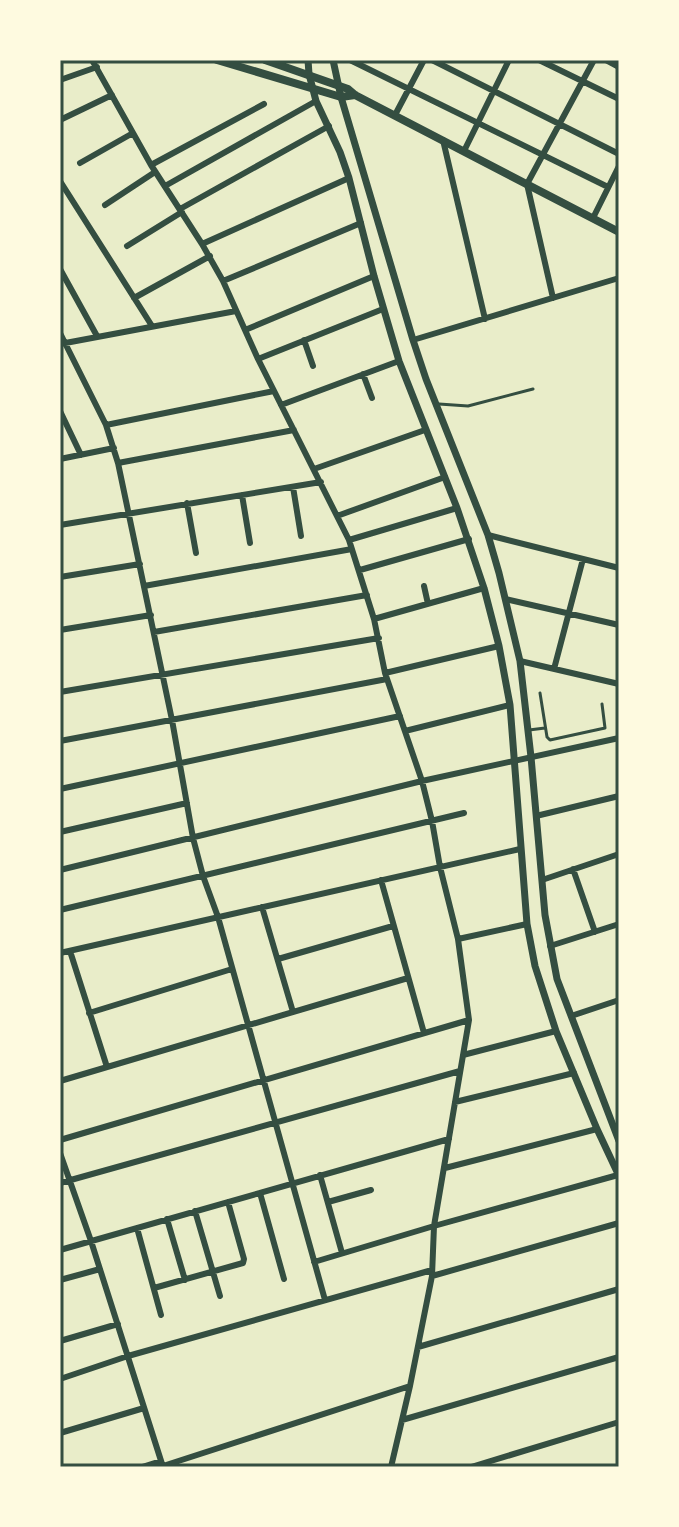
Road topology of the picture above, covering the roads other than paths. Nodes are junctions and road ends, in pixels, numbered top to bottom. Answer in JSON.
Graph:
{"nodes":[{"id":1,"x":92,"y":60,"type":"edge"},
{"id":2,"x":217,"y":60,"type":"edge"},
{"id":3,"x":265,"y":60,"type":"edge"},
{"id":4,"x":308,"y":60,"type":"edge"},
{"id":5,"x":333,"y":60,"type":"edge"},
{"id":6,"x":350,"y":60,"type":"edge"},
{"id":7,"x":424,"y":60,"type":"edge"},
{"id":8,"x":432,"y":60,"type":"edge"},
{"id":9,"x":509,"y":60,"type":"edge"},
{"id":10,"x":539,"y":60,"type":"edge"},
{"id":11,"x":594,"y":60,"type":"edge"},
{"id":12,"x":606,"y":60,"type":"edge"},
{"id":13,"x":97,"y":67,"type":"junction"},
{"id":14,"x":619,"y":67,"type":"edge"},
{"id":15,"x":309,"y":74,"type":"junction"},
{"id":16,"x":60,"y":80,"type":"edge"},
{"id":17,"x":583,"y":81,"type":"junction"},
{"id":18,"x":338,"y":85,"type":"junction"},
{"id":19,"x":409,"y":88,"type":"junction"},
{"id":20,"x":313,"y":90,"type":"junction"},
{"id":21,"x":494,"y":91,"type":"junction"},
{"id":22,"x":112,"y":95,"type":"junction"},
{"id":23,"x":355,"y":95,"type":"junction"},
{"id":24,"x":341,"y":97,"type":"junction"},
{"id":25,"x":619,"y":99,"type":"edge"},
{"id":26,"x":316,"y":101,"type":"junction"},
{"id":27,"x":264,"y":104,"type":"dead end"},
{"id":28,"x":395,"y":115,"type":"junction"},
{"id":29,"x":60,"y":120,"type":"edge"},
{"id":30,"x":478,"y":123,"type":"junction"},
{"id":31,"x":560,"y":124,"type":"junction"},
{"id":32,"x":329,"y":126,"type":"junction"},
{"id":33,"x":133,"y":133,"type":"junction"},
{"id":34,"x":443,"y":140,"type":"junction"},
{"id":35,"x":464,"y":151,"type":"junction"},
{"id":36,"x":619,"y":154,"type":"edge"},
{"id":37,"x":543,"y":155,"type":"junction"},
{"id":38,"x":80,"y":163,"type":"dead end"},
{"id":39,"x":619,"y":166,"type":"edge"},
{"id":40,"x":153,"y":168,"type":"junction"},
{"id":41,"x":349,"y":178,"type":"junction"},
{"id":42,"x":60,"y":181,"type":"edge"},
{"id":43,"x":527,"y":184,"type":"junction"},
{"id":44,"x":165,"y":186,"type":"junction"},
{"id":45,"x":608,"y":187,"type":"junction"},
{"id":46,"x":105,"y":205,"type":"dead end"},
{"id":47,"x":181,"y":211,"type":"junction"},
{"id":48,"x":593,"y":218,"type":"junction"},
{"id":49,"x":361,"y":223,"type":"junction"},
{"id":50,"x":619,"y":232,"type":"edge"},
{"id":51,"x":202,"y":244,"type":"junction"},
{"id":52,"x":127,"y":246,"type":"dead end"},
{"id":53,"x":210,"y":256,"type":"junction"},
{"id":54,"x":60,"y":269,"type":"edge"},
{"id":55,"x":374,"y":276,"type":"junction"},
{"id":56,"x":619,"y":278,"type":"edge"},
{"id":57,"x":223,"y":281,"type":"junction"},
{"id":58,"x":134,"y":298,"type":"junction"},
{"id":59,"x":553,"y":298,"type":"junction"},
{"id":60,"x":383,"y":309,"type":"junction"},
{"id":61,"x":236,"y":311,"type":"junction"},
{"id":62,"x":485,"y":319,"type":"junction"},
{"id":63,"x":152,"y":326,"type":"junction"},
{"id":64,"x":245,"y":330,"type":"junction"},
{"id":65,"x":60,"y":333,"type":"edge"},
{"id":66,"x":97,"y":336,"type":"junction"},
{"id":67,"x":304,"y":340,"type":"junction"},
{"id":68,"x":413,"y":340,"type":"junction"},
{"id":69,"x":63,"y":344,"type":"edge"},
{"id":70,"x":258,"y":359,"type":"junction"},
{"id":71,"x":399,"y":361,"type":"junction"},
{"id":72,"x":313,"y":366,"type":"dead end"},
{"id":73,"x":363,"y":374,"type":"junction"},
{"id":74,"x":533,"y":389,"type":"dead end"},
{"id":75,"x":274,"y":391,"type":"junction"},
{"id":76,"x":372,"y":398,"type":"dead end"},
{"id":77,"x":436,"y":404,"type":"junction"},
{"id":78,"x":281,"y":405,"type":"junction"},
{"id":79,"x":60,"y":411,"type":"edge"},
{"id":80,"x":106,"y":425,"type":"junction"},
{"id":81,"x":294,"y":430,"type":"junction"},
{"id":82,"x":425,"y":430,"type":"junction"},
{"id":83,"x":114,"y":448,"type":"junction"},
{"id":84,"x":81,"y":455,"type":"junction"},
{"id":85,"x":60,"y":459,"type":"edge"},
{"id":86,"x":118,"y":463,"type":"junction"},
{"id":87,"x":314,"y":469,"type":"junction"},
{"id":88,"x":445,"y":477,"type":"junction"},
{"id":89,"x":321,"y":482,"type":"junction"},
{"id":90,"x":293,"y":487,"type":"junction"},
{"id":91,"x":242,"y":495,"type":"junction"},
{"id":92,"x":187,"y":503,"type":"junction"},
{"id":93,"x":457,"y":508,"type":"junction"},
{"id":94,"x":128,"y":512,"type":"junction"},
{"id":95,"x":337,"y":516,"type":"junction"},
{"id":96,"x":60,"y":525,"type":"edge"},
{"id":97,"x":488,"y":535,"type":"junction"},
{"id":98,"x":301,"y":536,"type":"dead end"},
{"id":99,"x":469,"y":539,"type":"junction"},
{"id":100,"x":349,"y":540,"type":"junction"},
{"id":101,"x":250,"y":543,"type":"dead end"},
{"id":102,"x":352,"y":549,"type":"junction"},
{"id":103,"x":196,"y":553,"type":"dead end"},
{"id":104,"x":583,"y":559,"type":"junction"},
{"id":105,"x":140,"y":564,"type":"junction"},
{"id":106,"x":619,"y":568,"type":"edge"},
{"id":107,"x":360,"y":570,"type":"junction"},
{"id":108,"x":60,"y":577,"type":"edge"},
{"id":109,"x":144,"y":586,"type":"junction"},
{"id":110,"x":424,"y":586,"type":"dead end"},
{"id":111,"x":484,"y":588,"type":"junction"},
{"id":112,"x":367,"y":595,"type":"junction"},
{"id":113,"x":505,"y":599,"type":"junction"},
{"id":114,"x":428,"y":604,"type":"junction"},
{"id":115,"x":569,"y":614,"type":"junction"},
{"id":116,"x":151,"y":615,"type":"junction"},
{"id":117,"x":374,"y":619,"type":"junction"},
{"id":118,"x":619,"y":625,"type":"edge"},
{"id":119,"x":60,"y":630,"type":"edge"},
{"id":120,"x":154,"y":632,"type":"junction"},
{"id":121,"x":379,"y":638,"type":"junction"},
{"id":122,"x":499,"y":646,"type":"junction"},
{"id":123,"x":520,"y":661,"type":"junction"},
{"id":124,"x":554,"y":669,"type":"junction"},
{"id":125,"x":163,"y":675,"type":"junction"},
{"id":126,"x":386,"y":676,"type":"junction"},
{"id":127,"x":619,"y":684,"type":"edge"},
{"id":128,"x":60,"y":692,"type":"edge"},
{"id":129,"x":540,"y":693,"type":"dead end"},
{"id":130,"x":602,"y":704,"type":"dead end"},
{"id":131,"x":510,"y":705,"type":"junction"},
{"id":132,"x":400,"y":716,"type":"junction"},
{"id":133,"x":172,"y":720,"type":"junction"},
{"id":134,"x":545,"y":728,"type":"junction"},
{"id":135,"x":405,"y":731,"type":"junction"},
{"id":136,"x":528,"y":731,"type":"junction"},
{"id":137,"x":619,"y":738,"type":"edge"},
{"id":138,"x":60,"y":741,"type":"edge"},
{"id":139,"x":531,"y":757,"type":"junction"},
{"id":140,"x":515,"y":761,"type":"junction"},
{"id":141,"x":180,"y":764,"type":"junction"},
{"id":142,"x":422,"y":781,"type":"junction"},
{"id":143,"x":60,"y":789,"type":"edge"},
{"id":144,"x":619,"y":796,"type":"edge"},
{"id":145,"x":187,"y":803,"type":"junction"},
{"id":146,"x":464,"y":813,"type":"dead end"},
{"id":147,"x":536,"y":816,"type":"junction"},
{"id":148,"x":432,"y":821,"type":"junction"},
{"id":149,"x":60,"y":832,"type":"edge"},
{"id":150,"x":193,"y":838,"type":"junction"},
{"id":151,"x":520,"y":849,"type":"junction"},
{"id":152,"x":619,"y":854,"type":"edge"},
{"id":153,"x":440,"y":867,"type":"junction"},
{"id":154,"x":573,"y":869,"type":"junction"},
{"id":155,"x":60,"y":870,"type":"edge"},
{"id":156,"x":203,"y":876,"type":"junction"},
{"id":157,"x":381,"y":880,"type":"junction"},
{"id":158,"x":542,"y":880,"type":"junction"},
{"id":159,"x":262,"y":907,"type":"junction"},
{"id":160,"x":60,"y":910,"type":"edge"},
{"id":161,"x":218,"y":917,"type":"junction"},
{"id":162,"x":527,"y":924,"type":"junction"},
{"id":163,"x":619,"y":924,"type":"edge"},
{"id":164,"x":393,"y":926,"type":"junction"},
{"id":165,"x":595,"y":932,"type":"junction"},
{"id":166,"x":458,"y":939,"type":"junction"},
{"id":167,"x":550,"y":946,"type":"junction"},
{"id":168,"x":70,"y":951,"type":"junction"},
{"id":169,"x":60,"y":953,"type":"edge"},
{"id":170,"x":278,"y":959,"type":"junction"},
{"id":171,"x":232,"y":969,"type":"junction"},
{"id":172,"x":408,"y":978,"type":"junction"},
{"id":173,"x":619,"y":1000,"type":"edge"},
{"id":174,"x":293,"y":1012,"type":"junction"},
{"id":175,"x":89,"y":1013,"type":"junction"},
{"id":176,"x":571,"y":1016,"type":"junction"},
{"id":177,"x":469,"y":1020,"type":"junction"},
{"id":178,"x":248,"y":1025,"type":"junction"},
{"id":179,"x":556,"y":1031,"type":"junction"},
{"id":180,"x":424,"y":1033,"type":"junction"},
{"id":181,"x":463,"y":1055,"type":"junction"},
{"id":182,"x":107,"y":1067,"type":"junction"},
{"id":183,"x":460,"y":1071,"type":"junction"},
{"id":184,"x":574,"y":1073,"type":"junction"},
{"id":185,"x":60,"y":1081,"type":"edge"},
{"id":186,"x":263,"y":1081,"type":"junction"},
{"id":187,"x":455,"y":1102,"type":"junction"},
{"id":188,"x":274,"y":1123,"type":"junction"},
{"id":189,"x":597,"y":1129,"type":"junction"},
{"id":190,"x":449,"y":1139,"type":"junction"},
{"id":191,"x":60,"y":1140,"type":"edge"},
{"id":192,"x":619,"y":1141,"type":"edge"},
{"id":193,"x":60,"y":1153,"type":"edge"},
{"id":194,"x":445,"y":1168,"type":"junction"},
{"id":195,"x":320,"y":1175,"type":"junction"},
{"id":196,"x":618,"y":1176,"type":"edge"},
{"id":197,"x":69,"y":1180,"type":"junction"},
{"id":198,"x":60,"y":1183,"type":"edge"},
{"id":199,"x":291,"y":1184,"type":"junction"},
{"id":200,"x":371,"y":1190,"type":"dead end"},
{"id":201,"x":260,"y":1193,"type":"junction"},
{"id":202,"x":228,"y":1202,"type":"junction"},
{"id":203,"x":328,"y":1202,"type":"junction"},
{"id":204,"x":195,"y":1211,"type":"junction"},
{"id":205,"x":167,"y":1219,"type":"junction"},
{"id":206,"x":619,"y":1223,"type":"edge"},
{"id":207,"x":434,"y":1226,"type":"junction"},
{"id":208,"x":137,"y":1228,"type":"junction"},
{"id":209,"x":91,"y":1241,"type":"junction"},
{"id":210,"x":60,"y":1250,"type":"edge"},
{"id":211,"x":342,"y":1253,"type":"junction"},
{"id":212,"x":314,"y":1262,"type":"junction"},
{"id":213,"x":100,"y":1269,"type":"junction"},
{"id":214,"x":213,"y":1271,"type":"junction"},
{"id":215,"x":432,"y":1273,"type":"junction"},
{"id":216,"x":284,"y":1279,"type":"dead end"},
{"id":217,"x":60,"y":1280,"type":"edge"},
{"id":218,"x":185,"y":1280,"type":"junction"},
{"id":219,"x":154,"y":1288,"type":"junction"},
{"id":220,"x":619,"y":1289,"type":"edge"},
{"id":221,"x":220,"y":1296,"type":"dead end"},
{"id":222,"x":325,"y":1300,"type":"junction"},
{"id":223,"x":161,"y":1315,"type":"dead end"},
{"id":224,"x":118,"y":1324,"type":"junction"},
{"id":225,"x":60,"y":1341,"type":"edge"},
{"id":226,"x":418,"y":1347,"type":"junction"},
{"id":227,"x":128,"y":1356,"type":"junction"},
{"id":228,"x":619,"y":1357,"type":"edge"},
{"id":229,"x":60,"y":1379,"type":"edge"},
{"id":230,"x":410,"y":1386,"type":"junction"},
{"id":231,"x":144,"y":1408,"type":"junction"},
{"id":232,"x":402,"y":1420,"type":"junction"},
{"id":233,"x":619,"y":1422,"type":"edge"},
{"id":234,"x":60,"y":1433,"type":"edge"},
{"id":235,"x":162,"y":1465,"type":"edge"},
{"id":236,"x":142,"y":1467,"type":"edge"},
{"id":237,"x":391,"y":1467,"type":"edge"},
{"id":238,"x":471,"y":1467,"type":"edge"}],
"edges":[{"from":1,"to":13,"type":"street"},
{"from":2,"to":20,"type":"main road"},
{"from":3,"to":15,"type":"main road"},
{"from":4,"to":15,"type":"street"},
{"from":5,"to":18,"type":"street"},
{"from":6,"to":19,"type":"street"},
{"from":7,"to":19,"type":"street"},
{"from":8,"to":21,"type":"street"},
{"from":9,"to":21,"type":"street"},
{"from":10,"to":17,"type":"street"},
{"from":11,"to":17,"type":"street"},
{"from":12,"to":14,"type":"street"},
{"from":13,"to":16,"type":"street"},
{"from":13,"to":22,"type":"street"},
{"from":15,"to":18,"type":"main road"},
{"from":15,"to":20,"type":"street"},
{"from":17,"to":25,"type":"street"},
{"from":17,"to":31,"type":"street"},
{"from":18,"to":23,"type":"main road"},
{"from":18,"to":24,"type":"street"},
{"from":19,"to":28,"type":"street"},
{"from":19,"to":30,"type":"street"},
{"from":20,"to":24,"type":"main road"},
{"from":20,"to":26,"type":"street"},
{"from":21,"to":30,"type":"street"},
{"from":21,"to":31,"type":"street"},
{"from":22,"to":29,"type":"street"},
{"from":22,"to":33,"type":"street"},
{"from":23,"to":24,"type":"main road"},
{"from":23,"to":28,"type":"main road"},
{"from":24,"to":68,"type":"street"},
{"from":26,"to":32,"type":"street"},
{"from":26,"to":44,"type":"street"},
{"from":27,"to":40,"type":"street"},
{"from":28,"to":34,"type":"main road"},
{"from":30,"to":35,"type":"street"},
{"from":30,"to":37,"type":"street"},
{"from":31,"to":36,"type":"street"},
{"from":31,"to":37,"type":"street"},
{"from":32,"to":41,"type":"street"},
{"from":32,"to":47,"type":"street"},
{"from":33,"to":38,"type":"street"},
{"from":33,"to":40,"type":"street"},
{"from":34,"to":35,"type":"main road"},
{"from":34,"to":62,"type":"street"},
{"from":35,"to":43,"type":"main road"},
{"from":37,"to":43,"type":"street"},
{"from":37,"to":45,"type":"street"},
{"from":39,"to":45,"type":"street"},
{"from":40,"to":44,"type":"street"},
{"from":40,"to":46,"type":"street"},
{"from":41,"to":49,"type":"street"},
{"from":41,"to":51,"type":"street"},
{"from":42,"to":58,"type":"street"},
{"from":43,"to":48,"type":"main road"},
{"from":43,"to":59,"type":"street"},
{"from":44,"to":47,"type":"street"},
{"from":45,"to":48,"type":"street"},
{"from":47,"to":51,"type":"street"},
{"from":47,"to":52,"type":"street"},
{"from":48,"to":50,"type":"main road"},
{"from":49,"to":55,"type":"street"},
{"from":49,"to":57,"type":"street"},
{"from":51,"to":53,"type":"street"},
{"from":53,"to":57,"type":"street"},
{"from":53,"to":58,"type":"street"},
{"from":54,"to":66,"type":"street"},
{"from":55,"to":60,"type":"street"},
{"from":55,"to":64,"type":"street"},
{"from":56,"to":59,"type":"street"},
{"from":57,"to":61,"type":"street"},
{"from":58,"to":63,"type":"street"},
{"from":59,"to":62,"type":"street"},
{"from":60,"to":67,"type":"street"},
{"from":60,"to":71,"type":"street"},
{"from":61,"to":63,"type":"street"},
{"from":61,"to":64,"type":"street"},
{"from":62,"to":68,"type":"street"},
{"from":63,"to":66,"type":"street"},
{"from":64,"to":70,"type":"street"},
{"from":65,"to":69,"type":"street"},
{"from":66,"to":69,"type":"street"},
{"from":67,"to":70,"type":"street"},
{"from":67,"to":72,"type":"street"},
{"from":68,"to":77,"type":"street"},
{"from":69,"to":80,"type":"street"},
{"from":70,"to":75,"type":"street"},
{"from":71,"to":73,"type":"street"},
{"from":71,"to":82,"type":"street"},
{"from":73,"to":76,"type":"street"},
{"from":73,"to":78,"type":"street"},
{"from":74,"to":77,"type":"lane"},
{"from":75,"to":78,"type":"street"},
{"from":75,"to":80,"type":"street"},
{"from":77,"to":97,"type":"street"},
{"from":78,"to":81,"type":"street"},
{"from":79,"to":84,"type":"street"},
{"from":80,"to":83,"type":"street"},
{"from":81,"to":86,"type":"street"},
{"from":81,"to":87,"type":"street"},
{"from":82,"to":87,"type":"street"},
{"from":82,"to":88,"type":"street"},
{"from":83,"to":84,"type":"street"},
{"from":83,"to":86,"type":"street"},
{"from":84,"to":85,"type":"street"},
{"from":86,"to":94,"type":"street"},
{"from":87,"to":89,"type":"street"},
{"from":88,"to":93,"type":"street"},
{"from":88,"to":95,"type":"street"},
{"from":89,"to":90,"type":"street"},
{"from":89,"to":95,"type":"street"},
{"from":90,"to":91,"type":"street"},
{"from":90,"to":98,"type":"street"},
{"from":91,"to":92,"type":"street"},
{"from":91,"to":101,"type":"street"},
{"from":92,"to":94,"type":"street"},
{"from":92,"to":103,"type":"street"},
{"from":93,"to":99,"type":"street"},
{"from":93,"to":100,"type":"street"},
{"from":94,"to":96,"type":"street"},
{"from":94,"to":105,"type":"street"},
{"from":95,"to":100,"type":"street"},
{"from":97,"to":104,"type":"street"},
{"from":97,"to":113,"type":"street"},
{"from":99,"to":107,"type":"street"},
{"from":99,"to":111,"type":"street"},
{"from":100,"to":102,"type":"street"},
{"from":102,"to":107,"type":"street"},
{"from":102,"to":109,"type":"street"},
{"from":104,"to":106,"type":"street"},
{"from":104,"to":115,"type":"street"},
{"from":105,"to":108,"type":"street"},
{"from":105,"to":109,"type":"street"},
{"from":107,"to":112,"type":"street"},
{"from":109,"to":116,"type":"street"},
{"from":110,"to":114,"type":"street"},
{"from":111,"to":114,"type":"street"},
{"from":111,"to":122,"type":"street"},
{"from":112,"to":117,"type":"street"},
{"from":112,"to":120,"type":"street"},
{"from":113,"to":115,"type":"street"},
{"from":113,"to":123,"type":"street"},
{"from":114,"to":117,"type":"street"},
{"from":115,"to":118,"type":"street"},
{"from":115,"to":124,"type":"street"},
{"from":116,"to":119,"type":"street"},
{"from":116,"to":120,"type":"street"},
{"from":117,"to":121,"type":"street"},
{"from":120,"to":125,"type":"street"},
{"from":121,"to":125,"type":"street"},
{"from":121,"to":126,"type":"street"},
{"from":122,"to":126,"type":"street"},
{"from":122,"to":131,"type":"street"},
{"from":123,"to":124,"type":"street"},
{"from":123,"to":136,"type":"street"},
{"from":124,"to":127,"type":"street"},
{"from":125,"to":128,"type":"street"},
{"from":125,"to":133,"type":"street"},
{"from":126,"to":132,"type":"street"},
{"from":126,"to":133,"type":"street"},
{"from":129,"to":134,"type":"lane"},
{"from":130,"to":134,"type":"lane"},
{"from":131,"to":135,"type":"street"},
{"from":131,"to":140,"type":"street"},
{"from":132,"to":135,"type":"street"},
{"from":132,"to":141,"type":"street"},
{"from":133,"to":138,"type":"street"},
{"from":133,"to":141,"type":"street"},
{"from":134,"to":136,"type":"lane"},
{"from":135,"to":142,"type":"street"},
{"from":136,"to":139,"type":"street"},
{"from":137,"to":139,"type":"street"},
{"from":139,"to":140,"type":"street"},
{"from":139,"to":147,"type":"street"},
{"from":140,"to":142,"type":"street"},
{"from":140,"to":151,"type":"street"},
{"from":141,"to":143,"type":"street"},
{"from":141,"to":145,"type":"street"},
{"from":142,"to":148,"type":"street"},
{"from":142,"to":150,"type":"street"},
{"from":144,"to":147,"type":"street"},
{"from":145,"to":149,"type":"street"},
{"from":145,"to":150,"type":"street"},
{"from":146,"to":148,"type":"street"},
{"from":147,"to":158,"type":"street"},
{"from":148,"to":153,"type":"street"},
{"from":148,"to":156,"type":"street"},
{"from":150,"to":155,"type":"street"},
{"from":150,"to":156,"type":"street"},
{"from":151,"to":153,"type":"street"},
{"from":151,"to":162,"type":"street"},
{"from":152,"to":154,"type":"street"},
{"from":153,"to":157,"type":"street"},
{"from":153,"to":166,"type":"street"},
{"from":154,"to":158,"type":"street"},
{"from":154,"to":165,"type":"street"},
{"from":156,"to":160,"type":"street"},
{"from":156,"to":161,"type":"street"},
{"from":157,"to":159,"type":"street"},
{"from":157,"to":164,"type":"street"},
{"from":158,"to":167,"type":"street"},
{"from":159,"to":161,"type":"street"},
{"from":159,"to":170,"type":"street"},
{"from":161,"to":168,"type":"street"},
{"from":161,"to":171,"type":"street"},
{"from":162,"to":166,"type":"street"},
{"from":162,"to":179,"type":"street"},
{"from":163,"to":165,"type":"street"},
{"from":164,"to":170,"type":"street"},
{"from":164,"to":172,"type":"street"},
{"from":165,"to":167,"type":"street"},
{"from":166,"to":177,"type":"street"},
{"from":167,"to":176,"type":"street"},
{"from":168,"to":169,"type":"street"},
{"from":168,"to":175,"type":"street"},
{"from":170,"to":174,"type":"street"},
{"from":171,"to":175,"type":"street"},
{"from":171,"to":178,"type":"street"},
{"from":172,"to":174,"type":"street"},
{"from":172,"to":180,"type":"street"},
{"from":173,"to":176,"type":"street"},
{"from":174,"to":178,"type":"street"},
{"from":175,"to":182,"type":"street"},
{"from":176,"to":192,"type":"street"},
{"from":177,"to":180,"type":"street"},
{"from":177,"to":181,"type":"street"},
{"from":178,"to":182,"type":"street"},
{"from":178,"to":186,"type":"street"},
{"from":179,"to":181,"type":"street"},
{"from":179,"to":184,"type":"street"},
{"from":180,"to":186,"type":"street"},
{"from":181,"to":183,"type":"street"},
{"from":182,"to":185,"type":"street"},
{"from":183,"to":187,"type":"street"},
{"from":183,"to":188,"type":"street"},
{"from":184,"to":187,"type":"street"},
{"from":184,"to":189,"type":"street"},
{"from":186,"to":188,"type":"street"},
{"from":186,"to":191,"type":"street"},
{"from":187,"to":190,"type":"street"},
{"from":188,"to":197,"type":"street"},
{"from":188,"to":199,"type":"street"},
{"from":189,"to":194,"type":"street"},
{"from":189,"to":196,"type":"street"},
{"from":190,"to":194,"type":"street"},
{"from":190,"to":195,"type":"street"},
{"from":193,"to":197,"type":"street"},
{"from":194,"to":207,"type":"street"},
{"from":195,"to":199,"type":"street"},
{"from":195,"to":203,"type":"street"},
{"from":196,"to":207,"type":"street"},
{"from":197,"to":198,"type":"street"},
{"from":197,"to":209,"type":"street"},
{"from":199,"to":201,"type":"street"},
{"from":199,"to":212,"type":"street"},
{"from":200,"to":203,"type":"street"},
{"from":201,"to":202,"type":"street"},
{"from":201,"to":216,"type":"street"},
{"from":202,"to":204,"type":"street"},
{"from":202,"to":214,"type":"street"},
{"from":203,"to":211,"type":"street"},
{"from":204,"to":205,"type":"street"},
{"from":204,"to":214,"type":"street"},
{"from":205,"to":208,"type":"street"},
{"from":205,"to":218,"type":"street"},
{"from":206,"to":215,"type":"street"},
{"from":207,"to":211,"type":"street"},
{"from":207,"to":215,"type":"street"},
{"from":208,"to":209,"type":"street"},
{"from":208,"to":219,"type":"street"},
{"from":209,"to":210,"type":"street"},
{"from":209,"to":213,"type":"street"},
{"from":211,"to":212,"type":"street"},
{"from":212,"to":222,"type":"street"},
{"from":213,"to":217,"type":"street"},
{"from":213,"to":224,"type":"street"},
{"from":214,"to":218,"type":"street"},
{"from":214,"to":221,"type":"street"},
{"from":215,"to":222,"type":"street"},
{"from":215,"to":226,"type":"street"},
{"from":218,"to":219,"type":"street"},
{"from":219,"to":223,"type":"street"},
{"from":220,"to":226,"type":"street"},
{"from":222,"to":227,"type":"street"},
{"from":224,"to":225,"type":"street"},
{"from":224,"to":227,"type":"street"},
{"from":226,"to":230,"type":"street"},
{"from":227,"to":229,"type":"street"},
{"from":227,"to":231,"type":"street"},
{"from":228,"to":232,"type":"street"},
{"from":230,"to":232,"type":"street"},
{"from":230,"to":235,"type":"street"},
{"from":231,"to":234,"type":"street"},
{"from":231,"to":235,"type":"street"},
{"from":232,"to":237,"type":"street"},
{"from":233,"to":238,"type":"street"},
{"from":235,"to":236,"type":"street"}]}
